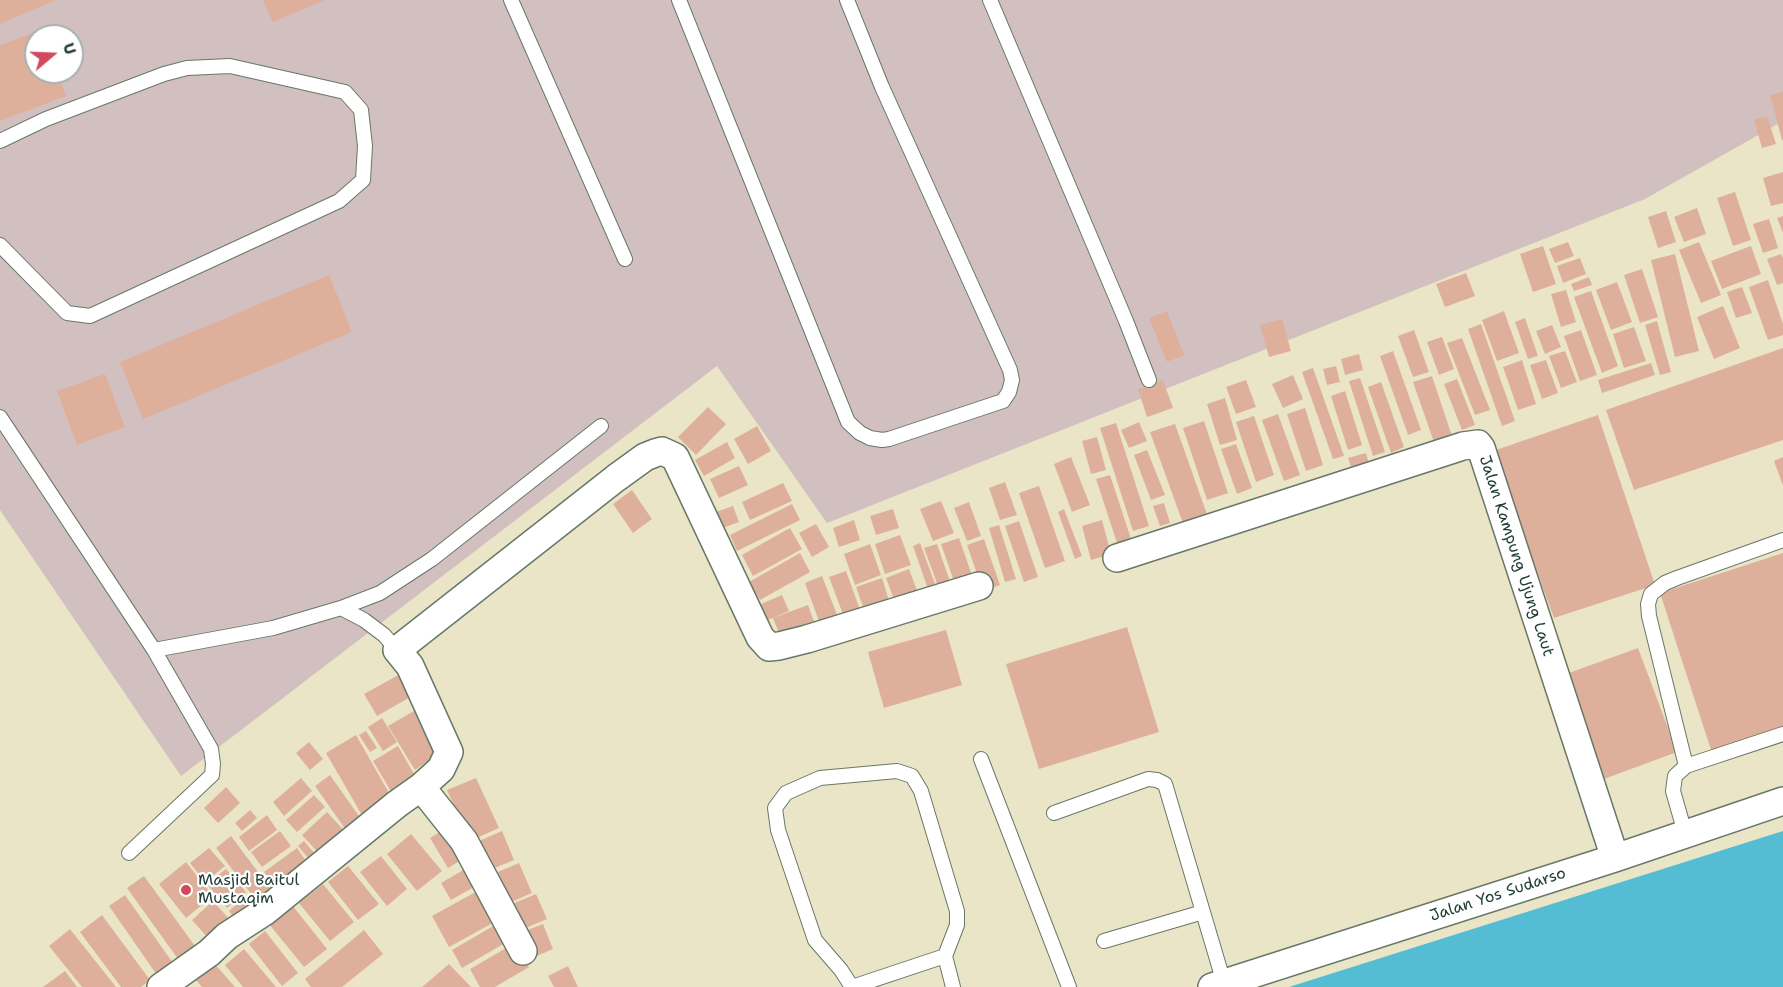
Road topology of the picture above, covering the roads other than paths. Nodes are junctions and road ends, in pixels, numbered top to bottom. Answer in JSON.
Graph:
{"nodes":[{"id":1,"x":511,"y":0,"type":"edge"},
{"id":2,"x":679,"y":0,"type":"edge"},
{"id":3,"x":847,"y":0,"type":"edge"},
{"id":4,"x":990,"y":0,"type":"edge"},
{"id":5,"x":0,"y":141,"type":"edge"},
{"id":6,"x":0,"y":245,"type":"edge"},
{"id":7,"x":625,"y":259,"type":"dead end"},
{"id":8,"x":1149,"y":380,"type":"dead end"},
{"id":9,"x":0,"y":417,"type":"edge"},
{"id":10,"x":601,"y":426,"type":"dead end"},
{"id":11,"x":1783,"y":540,"type":"edge"},
{"id":12,"x":1117,"y":558,"type":"dead end"},
{"id":13,"x":979,"y":586,"type":"dead end"},
{"id":14,"x":341,"y":608,"type":"junction"},
{"id":15,"x":154,"y":650,"type":"junction"},
{"id":16,"x":397,"y":650,"type":"junction"},
{"id":17,"x":1783,"y":734,"type":"edge"},
{"id":18,"x":981,"y":759,"type":"dead end"},
{"id":19,"x":1686,"y":766,"type":"junction"},
{"id":20,"x":421,"y":787,"type":"junction"},
{"id":21,"x":1783,"y":801,"type":"edge"},
{"id":22,"x":1054,"y":813,"type":"dead end"},
{"id":23,"x":1685,"y":833,"type":"junction"},
{"id":24,"x":129,"y":853,"type":"dead end"},
{"id":25,"x":1615,"y":858,"type":"junction"},
{"id":26,"x":1203,"y":912,"type":"junction"},
{"id":27,"x":1104,"y":941,"type":"dead end"},
{"id":28,"x":524,"y":951,"type":"dead end"},
{"id":29,"x":945,"y":956,"type":"junction"},
{"id":30,"x":1218,"y":985,"type":"edge"},
{"id":31,"x":161,"y":987,"type":"edge"},
{"id":32,"x":852,"y":987,"type":"edge"},
{"id":33,"x":953,"y":987,"type":"edge"},
{"id":34,"x":1069,"y":987,"type":"edge"}],
"edges":[{"from":1,"to":7,"type":"lane"},
{"from":2,"to":3,"type":"lane"},
{"from":4,"to":8,"type":"lane"},
{"from":5,"to":6,"type":"lane"},
{"from":9,"to":15,"type":"lane"},
{"from":10,"to":14,"type":"lane"},
{"from":11,"to":19,"type":"lane"},
{"from":12,"to":25,"type":"street","name":"Jalan Kampung Ujung Laut"},
{"from":13,"to":16,"type":"street"},
{"from":14,"to":15,"type":"lane"},
{"from":14,"to":16,"type":"lane"},
{"from":15,"to":24,"type":"lane"},
{"from":16,"to":20,"type":"street"},
{"from":17,"to":19,"type":"lane"},
{"from":18,"to":34,"type":"lane"},
{"from":19,"to":23,"type":"lane"},
{"from":20,"to":28,"type":"street"},
{"from":20,"to":31,"type":"street"},
{"from":21,"to":23,"type":"street","name":"Jalan Yos Sudarso"},
{"from":22,"to":26,"type":"lane"},
{"from":23,"to":25,"type":"street","name":"Jalan Yos Sudarso"},
{"from":25,"to":30,"type":"street","name":"Jalan Yos Sudarso"},
{"from":26,"to":27,"type":"lane"},
{"from":26,"to":30,"type":"lane"},
{"from":29,"to":32,"type":"lane"},
{"from":29,"to":32,"type":"lane"},
{"from":29,"to":33,"type":"lane"}]}
